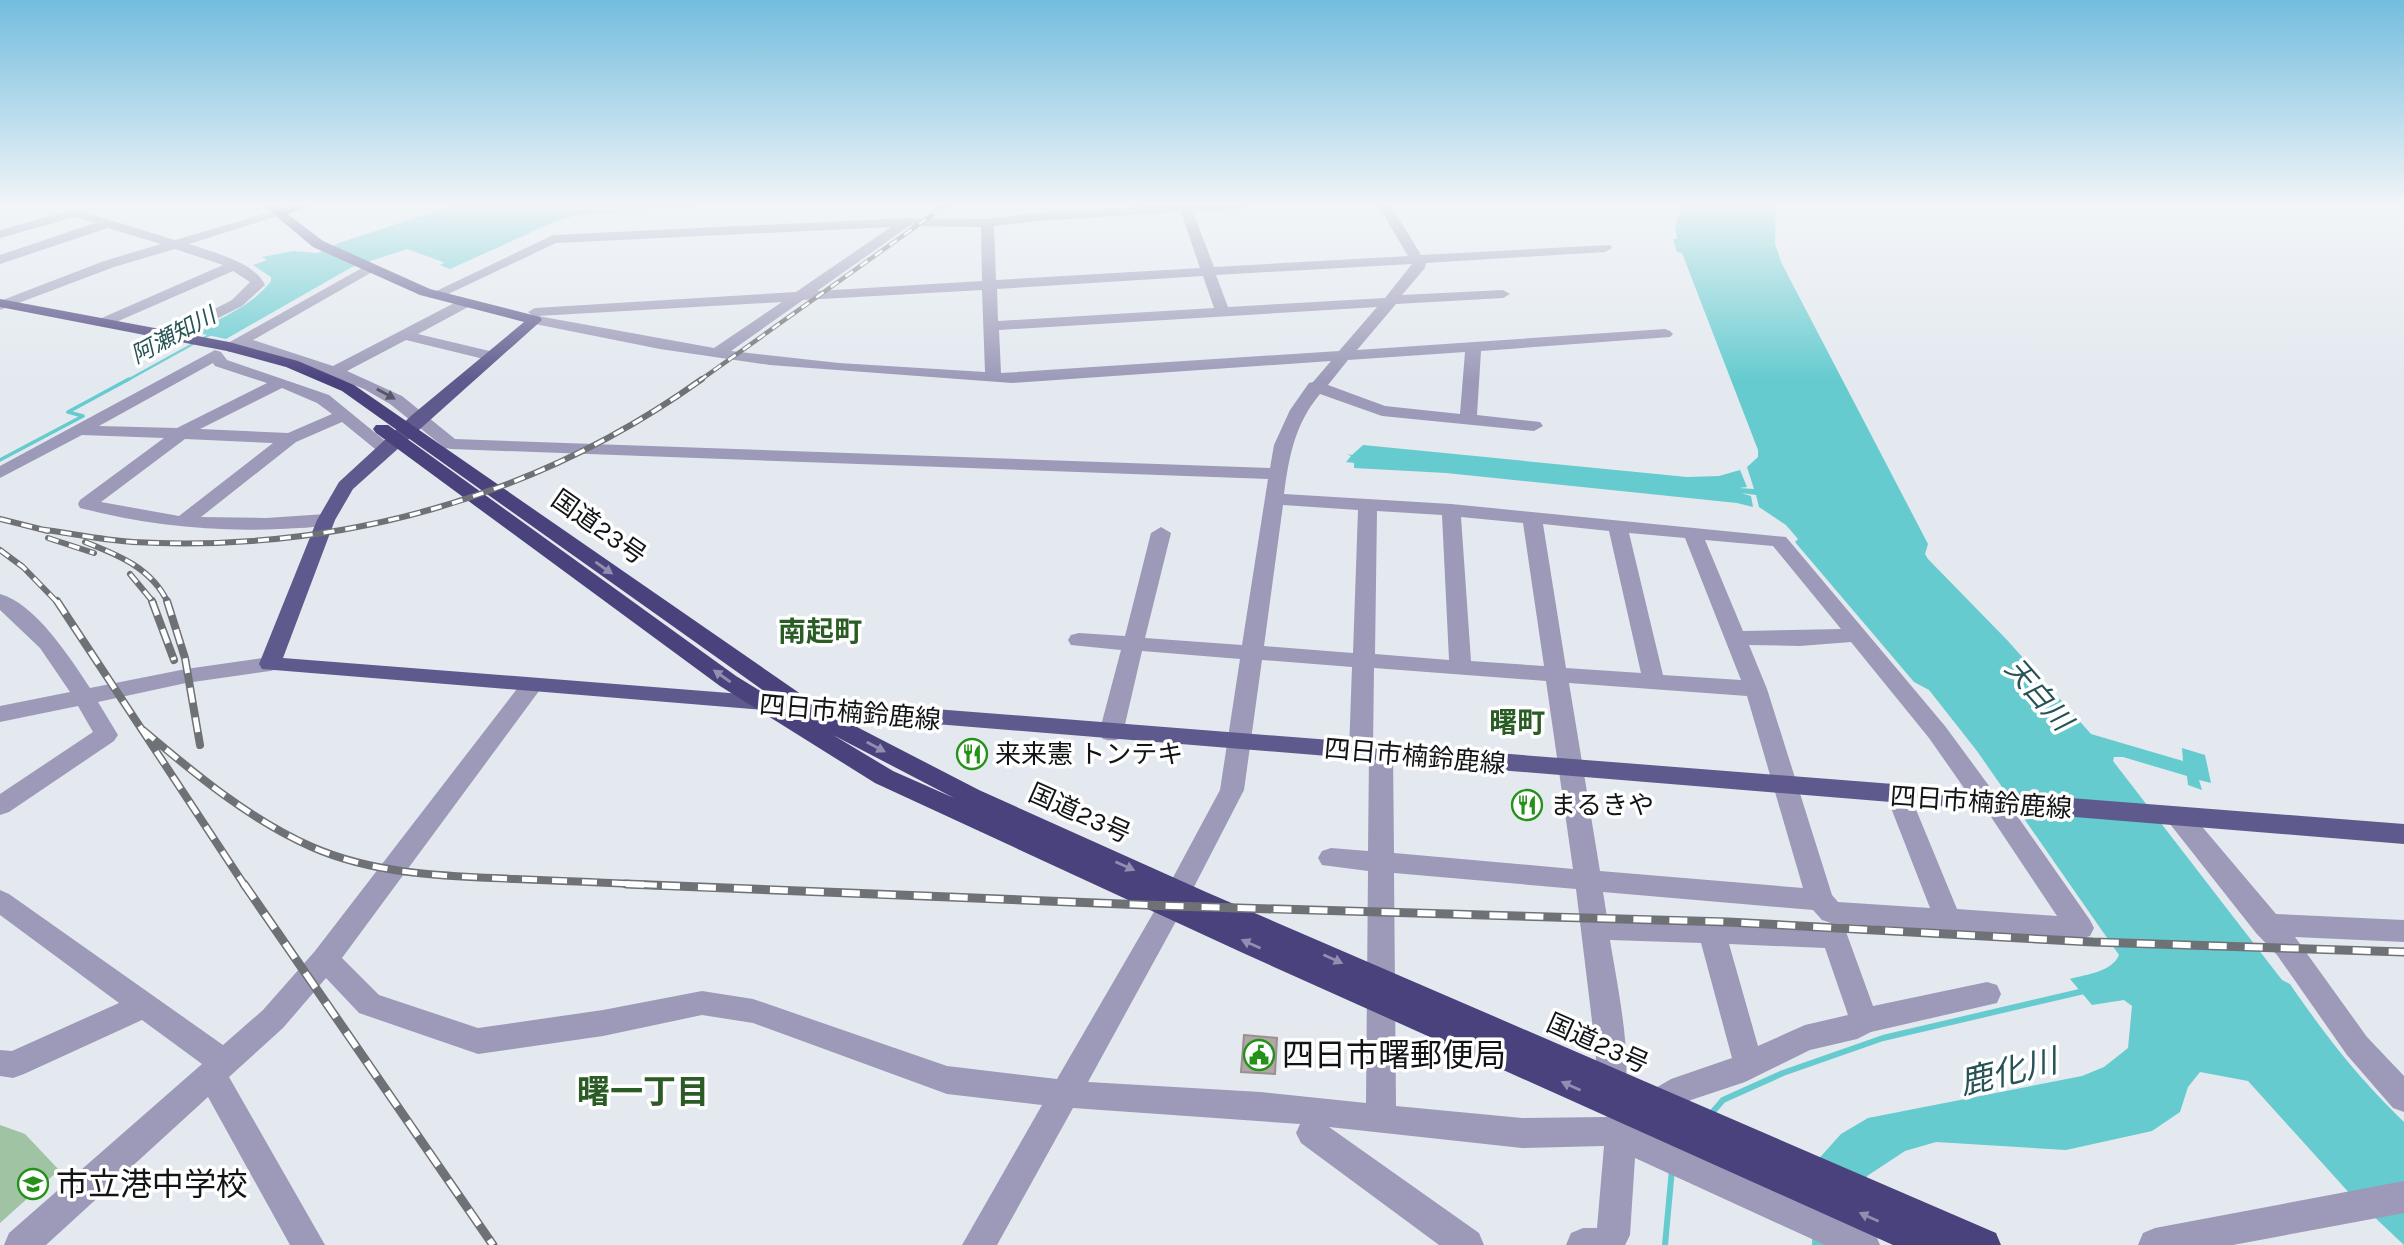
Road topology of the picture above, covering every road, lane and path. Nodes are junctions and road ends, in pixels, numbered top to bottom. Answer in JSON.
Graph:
{"nodes":[{"id":1,"x":117,"y":263,"type":"edge"},
{"id":2,"x":230,"y":263,"type":"edge"},
{"id":3,"x":359,"y":263,"type":"edge"},
{"id":4,"x":502,"y":263,"type":"edge"},
{"id":5,"x":847,"y":263,"type":"edge"},
{"id":6,"x":988,"y":263,"type":"edge"},
{"id":7,"x":1206,"y":263,"type":"edge"},
{"id":8,"x":1352,"y":263,"type":"edge"},
{"id":9,"x":1419,"y":263,"type":"edge"},
{"id":10,"x":235,"y":265,"type":"junction"},
{"id":11,"x":367,"y":267,"type":"junction"},
{"id":12,"x":1209,"y":272,"type":"junction"},
{"id":13,"x":988,"y":285,"type":"junction"},
{"id":14,"x":1503,"y":294,"type":"dead end"},
{"id":15,"x":435,"y":295,"type":"junction"},
{"id":16,"x":797,"y":297,"type":"junction"},
{"id":17,"x":1390,"y":301,"type":"junction"},
{"id":18,"x":465,"y":303,"type":"junction"},
{"id":19,"x":1,"y":306,"type":"edge"},
{"id":20,"x":1222,"y":311,"type":"junction"},
{"id":21,"x":512,"y":314,"type":"junction"},
{"id":22,"x":535,"y":320,"type":"junction"},
{"id":23,"x":102,"y":323,"type":"junction"},
{"id":24,"x":990,"y":326,"type":"junction"},
{"id":25,"x":1665,"y":334,"type":"dead end"},
{"id":26,"x":404,"y":335,"type":"junction"},
{"id":27,"x":168,"y":341,"type":"junction"},
{"id":28,"x":1473,"y":347,"type":"junction"},
{"id":29,"x":223,"y":349,"type":"junction"},
{"id":30,"x":717,"y":353,"type":"junction"},
{"id":31,"x":492,"y":356,"type":"junction"},
{"id":32,"x":1343,"y":357,"type":"junction"},
{"id":33,"x":993,"y":377,"type":"junction"},
{"id":34,"x":281,"y":382,"type":"junction"},
{"id":35,"x":1315,"y":386,"type":"junction"},
{"id":36,"x":340,"y":392,"type":"junction"},
{"id":37,"x":418,"y":419,"type":"junction"},
{"id":38,"x":1468,"y":419,"type":"junction"},
{"id":39,"x":1534,"y":426,"type":"dead end"},
{"id":40,"x":79,"y":430,"type":"junction"},
{"id":41,"x":181,"y":434,"type":"junction"},
{"id":42,"x":290,"y":438,"type":"junction"},
{"id":43,"x":386,"y":449,"type":"junction"},
{"id":44,"x":0,"y":473,"type":"edge"},
{"id":45,"x":1278,"y":474,"type":"junction"},
{"id":46,"x":1276,"y":499,"type":"junction"},
{"id":47,"x":1368,"y":504,"type":"junction"},
{"id":48,"x":1451,"y":510,"type":"junction"},
{"id":49,"x":1532,"y":517,"type":"junction"},
{"id":50,"x":326,"y":520,"type":"junction"},
{"id":51,"x":183,"y":522,"type":"junction"},
{"id":52,"x":1618,"y":526,"type":"junction"},
{"id":53,"x":1161,"y":533,"type":"dead end"},
{"id":54,"x":1693,"y":533,"type":"junction"},
{"id":55,"x":0,"y":600,"type":"edge"},
{"id":56,"x":1857,"y":635,"type":"junction"},
{"id":57,"x":1735,"y":638,"type":"junction"},
{"id":58,"x":1079,"y":640,"type":"dead end"},
{"id":59,"x":1133,"y":644,"type":"junction"},
{"id":60,"x":1254,"y":653,"type":"junction"},
{"id":61,"x":1364,"y":660,"type":"junction"},
{"id":62,"x":270,"y":664,"type":"junction"},
{"id":63,"x":1460,"y":667,"type":"junction"},
{"id":64,"x":1555,"y":675,"type":"junction"},
{"id":65,"x":1654,"y":682,"type":"junction"},
{"id":66,"x":531,"y":687,"type":"junction"},
{"id":67,"x":1756,"y":689,"type":"junction"},
{"id":68,"x":83,"y":696,"type":"junction"},
{"id":69,"x":0,"y":714,"type":"edge"},
{"id":70,"x":1111,"y":733,"type":"junction"},
{"id":71,"x":1240,"y":743,"type":"junction"},
{"id":72,"x":1371,"y":752,"type":"junction"},
{"id":73,"x":1569,"y":769,"type":"junction"},
{"id":74,"x":1785,"y":787,"type":"junction"},
{"id":75,"x":1898,"y":795,"type":"junction"},
{"id":76,"x":1995,"y":803,"type":"junction"},
{"id":77,"x":0,"y":806,"type":"edge"},
{"id":78,"x":2172,"y":817,"type":"junction"},
{"id":79,"x":2404,"y":834,"type":"edge"},
{"id":80,"x":1331,"y":858,"type":"dead end"},
{"id":81,"x":1382,"y":862,"type":"junction"},
{"id":82,"x":1587,"y":880,"type":"junction"},
{"id":83,"x":1820,"y":900,"type":"junction"},
{"id":84,"x":0,"y":901,"type":"edge"},
{"id":85,"x":1948,"y":919,"type":"junction"},
{"id":86,"x":2266,"y":925,"type":"junction"},
{"id":87,"x":1594,"y":928,"type":"junction"},
{"id":88,"x":2404,"y":930,"type":"edge"},
{"id":89,"x":1712,"y":932,"type":"junction"},
{"id":90,"x":324,"y":959,"type":"junction"},
{"id":91,"x":1987,"y":994,"type":"dead end"},
{"id":92,"x":144,"y":1005,"type":"junction"},
{"id":93,"x":1864,"y":1021,"type":"junction"},
{"id":94,"x":0,"y":1063,"type":"edge"},
{"id":95,"x":1749,"y":1065,"type":"junction"},
{"id":96,"x":219,"y":1068,"type":"junction"},
{"id":97,"x":1065,"y":1094,"type":"junction"},
{"id":98,"x":2404,"y":1098,"type":"edge"},
{"id":99,"x":1381,"y":1119,"type":"junction"},
{"id":100,"x":1312,"y":1133,"type":"dead end"},
{"id":101,"x":1622,"y":1136,"type":"junction"},
{"id":102,"x":2404,"y":1197,"type":"edge"},
{"id":103,"x":21,"y":1245,"type":"edge"},
{"id":104,"x":308,"y":1245,"type":"edge"},
{"id":105,"x":979,"y":1245,"type":"edge"},
{"id":106,"x":1467,"y":1245,"type":"edge"},
{"id":107,"x":1599,"y":1245,"type":"edge"},
{"id":108,"x":1863,"y":1245,"type":"edge"},
{"id":109,"x":1931,"y":1245,"type":"edge"},
{"id":110,"x":1984,"y":1245,"type":"edge"},
{"id":111,"x":2155,"y":1245,"type":"edge"}],
"edges":[{"from":1,"to":19,"type":"street"},
{"from":2,"to":10,"type":"street"},
{"from":3,"to":11,"type":"main road"},
{"from":4,"to":15,"type":"street"},
{"from":5,"to":16,"type":"street"},
{"from":6,"to":13,"type":"street"},
{"from":7,"to":12,"type":"street"},
{"from":8,"to":12,"type":"street"},
{"from":9,"to":17,"type":"street"},
{"from":10,"to":23,"type":"street"},
{"from":10,"to":27,"type":"street"},
{"from":11,"to":15,"type":"main road"},
{"from":11,"to":29,"type":"street"},
{"from":12,"to":13,"type":"street"},
{"from":12,"to":20,"type":"street"},
{"from":13,"to":16,"type":"street"},
{"from":13,"to":24,"type":"street"},
{"from":14,"to":17,"type":"street"},
{"from":15,"to":18,"type":"main road"},
{"from":16,"to":21,"type":"street"},
{"from":16,"to":30,"type":"street"},
{"from":17,"to":20,"type":"street"},
{"from":17,"to":32,"type":"street"},
{"from":18,"to":21,"type":"main road"},
{"from":18,"to":26,"type":"street"},
{"from":19,"to":23,"type":"highway","name":"国道23号"},
{"from":19,"to":27,"type":"highway","name":"国道23号"},
{"from":20,"to":24,"type":"street"},
{"from":21,"to":22,"type":"main road"},
{"from":22,"to":30,"type":"street"},
{"from":22,"to":31,"type":"main road"},
{"from":23,"to":27,"type":"highway","name":"国道23号"},
{"from":24,"to":33,"type":"street"},
{"from":25,"to":28,"type":"street"},
{"from":26,"to":31,"type":"street"},
{"from":26,"to":36,"type":"street"},
{"from":27,"to":29,"type":"highway","name":"国道23号"},
{"from":27,"to":29,"type":"highway","name":"国道23号"},
{"from":28,"to":32,"type":"street"},
{"from":28,"to":38,"type":"street"},
{"from":29,"to":34,"type":"street"},
{"from":29,"to":36,"type":"highway","name":"国道23号"},
{"from":29,"to":36,"type":"street"},
{"from":29,"to":40,"type":"street"},
{"from":30,"to":33,"type":"street"},
{"from":31,"to":37,"type":"main road"},
{"from":32,"to":33,"type":"street"},
{"from":32,"to":35,"type":"street"},
{"from":34,"to":36,"type":"street"},
{"from":34,"to":41,"type":"street"},
{"from":35,"to":38,"type":"street"},
{"from":35,"to":45,"type":"street"},
{"from":36,"to":37,"type":"street","one_way":true},
{"from":36,"to":42,"type":"street"},
{"from":36,"to":43,"type":"street"},
{"from":109,"to":36,"type":"highway","name":"国道23号","one_way":true},
{"from":36,"to":110,"type":"highway","name":"国道23号","one_way":true},
{"from":37,"to":43,"type":"main road"},
{"from":37,"to":45,"type":"street"},
{"from":38,"to":39,"type":"street"},
{"from":40,"to":41,"type":"street"},
{"from":40,"to":44,"type":"street"},
{"from":41,"to":42,"type":"street"},
{"from":41,"to":51,"type":"street"},
{"from":42,"to":51,"type":"street"},
{"from":43,"to":50,"type":"main road"},
{"from":45,"to":46,"type":"street"},
{"from":46,"to":47,"type":"street"},
{"from":46,"to":60,"type":"street"},
{"from":47,"to":48,"type":"street"},
{"from":47,"to":61,"type":"street"},
{"from":48,"to":49,"type":"street"},
{"from":48,"to":63,"type":"street"},
{"from":49,"to":52,"type":"street"},
{"from":49,"to":64,"type":"street"},
{"from":50,"to":51,"type":"street"},
{"from":50,"to":62,"type":"main road"},
{"from":52,"to":54,"type":"street"},
{"from":52,"to":65,"type":"street"},
{"from":53,"to":59,"type":"street"},
{"from":54,"to":56,"type":"street"},
{"from":54,"to":57,"type":"street"},
{"from":55,"to":68,"type":"street"},
{"from":56,"to":57,"type":"street"},
{"from":56,"to":76,"type":"street"},
{"from":57,"to":67,"type":"street"},
{"from":58,"to":59,"type":"street"},
{"from":59,"to":60,"type":"street"},
{"from":59,"to":70,"type":"street"},
{"from":60,"to":61,"type":"street"},
{"from":60,"to":71,"type":"street"},
{"from":61,"to":63,"type":"street"},
{"from":61,"to":72,"type":"street"},
{"from":62,"to":66,"type":"main road","name":"四日市楠鈴鹿線"},
{"from":62,"to":68,"type":"street"},
{"from":63,"to":64,"type":"street"},
{"from":64,"to":65,"type":"street"},
{"from":64,"to":73,"type":"street"},
{"from":65,"to":67,"type":"street"},
{"from":66,"to":70,"type":"main road","name":"四日市楠鈴鹿線"},
{"from":66,"to":90,"type":"street"},
{"from":67,"to":74,"type":"street"},
{"from":68,"to":69,"type":"street"},
{"from":68,"to":77,"type":"street"},
{"from":70,"to":71,"type":"main road","name":"四日市楠鈴鹿線"},
{"from":71,"to":72,"type":"main road","name":"四日市楠鈴鹿線"},
{"from":71,"to":97,"type":"street"},
{"from":72,"to":73,"type":"main road","name":"四日市楠鈴鹿線"},
{"from":72,"to":81,"type":"street"},
{"from":73,"to":74,"type":"main road","name":"四日市楠鈴鹿線"},
{"from":73,"to":82,"type":"street"},
{"from":74,"to":75,"type":"main road","name":"四日市楠鈴鹿線"},
{"from":74,"to":83,"type":"street"},
{"from":75,"to":76,"type":"main road","name":"四日市楠鈴鹿線"},
{"from":75,"to":85,"type":"street"},
{"from":76,"to":78,"type":"main road","name":"四日市楠鈴鹿線"},
{"from":76,"to":85,"type":"street"},
{"from":78,"to":79,"type":"main road","name":"四日市楠鈴鹿線"},
{"from":78,"to":86,"type":"street"},
{"from":80,"to":81,"type":"street"},
{"from":81,"to":82,"type":"street"},
{"from":81,"to":99,"type":"street"},
{"from":82,"to":83,"type":"street"},
{"from":82,"to":87,"type":"street"},
{"from":83,"to":85,"type":"street"},
{"from":84,"to":92,"type":"street"},
{"from":86,"to":88,"type":"street"},
{"from":86,"to":98,"type":"street"},
{"from":87,"to":89,"type":"street"},
{"from":87,"to":101,"type":"street"},
{"from":89,"to":93,"type":"street"},
{"from":89,"to":95,"type":"street"},
{"from":90,"to":96,"type":"street"},
{"from":90,"to":97,"type":"street"},
{"from":91,"to":93,"type":"street"},
{"from":92,"to":94,"type":"street"},
{"from":92,"to":96,"type":"street"},
{"from":93,"to":95,"type":"street"},
{"from":95,"to":101,"type":"street"},
{"from":96,"to":103,"type":"street"},
{"from":96,"to":104,"type":"street"},
{"from":97,"to":99,"type":"street"},
{"from":97,"to":105,"type":"street"},
{"from":99,"to":101,"type":"street"},
{"from":100,"to":106,"type":"street"},
{"from":101,"to":107,"type":"street"},
{"from":101,"to":108,"type":"street"},
{"from":102,"to":111,"type":"street"}]}
